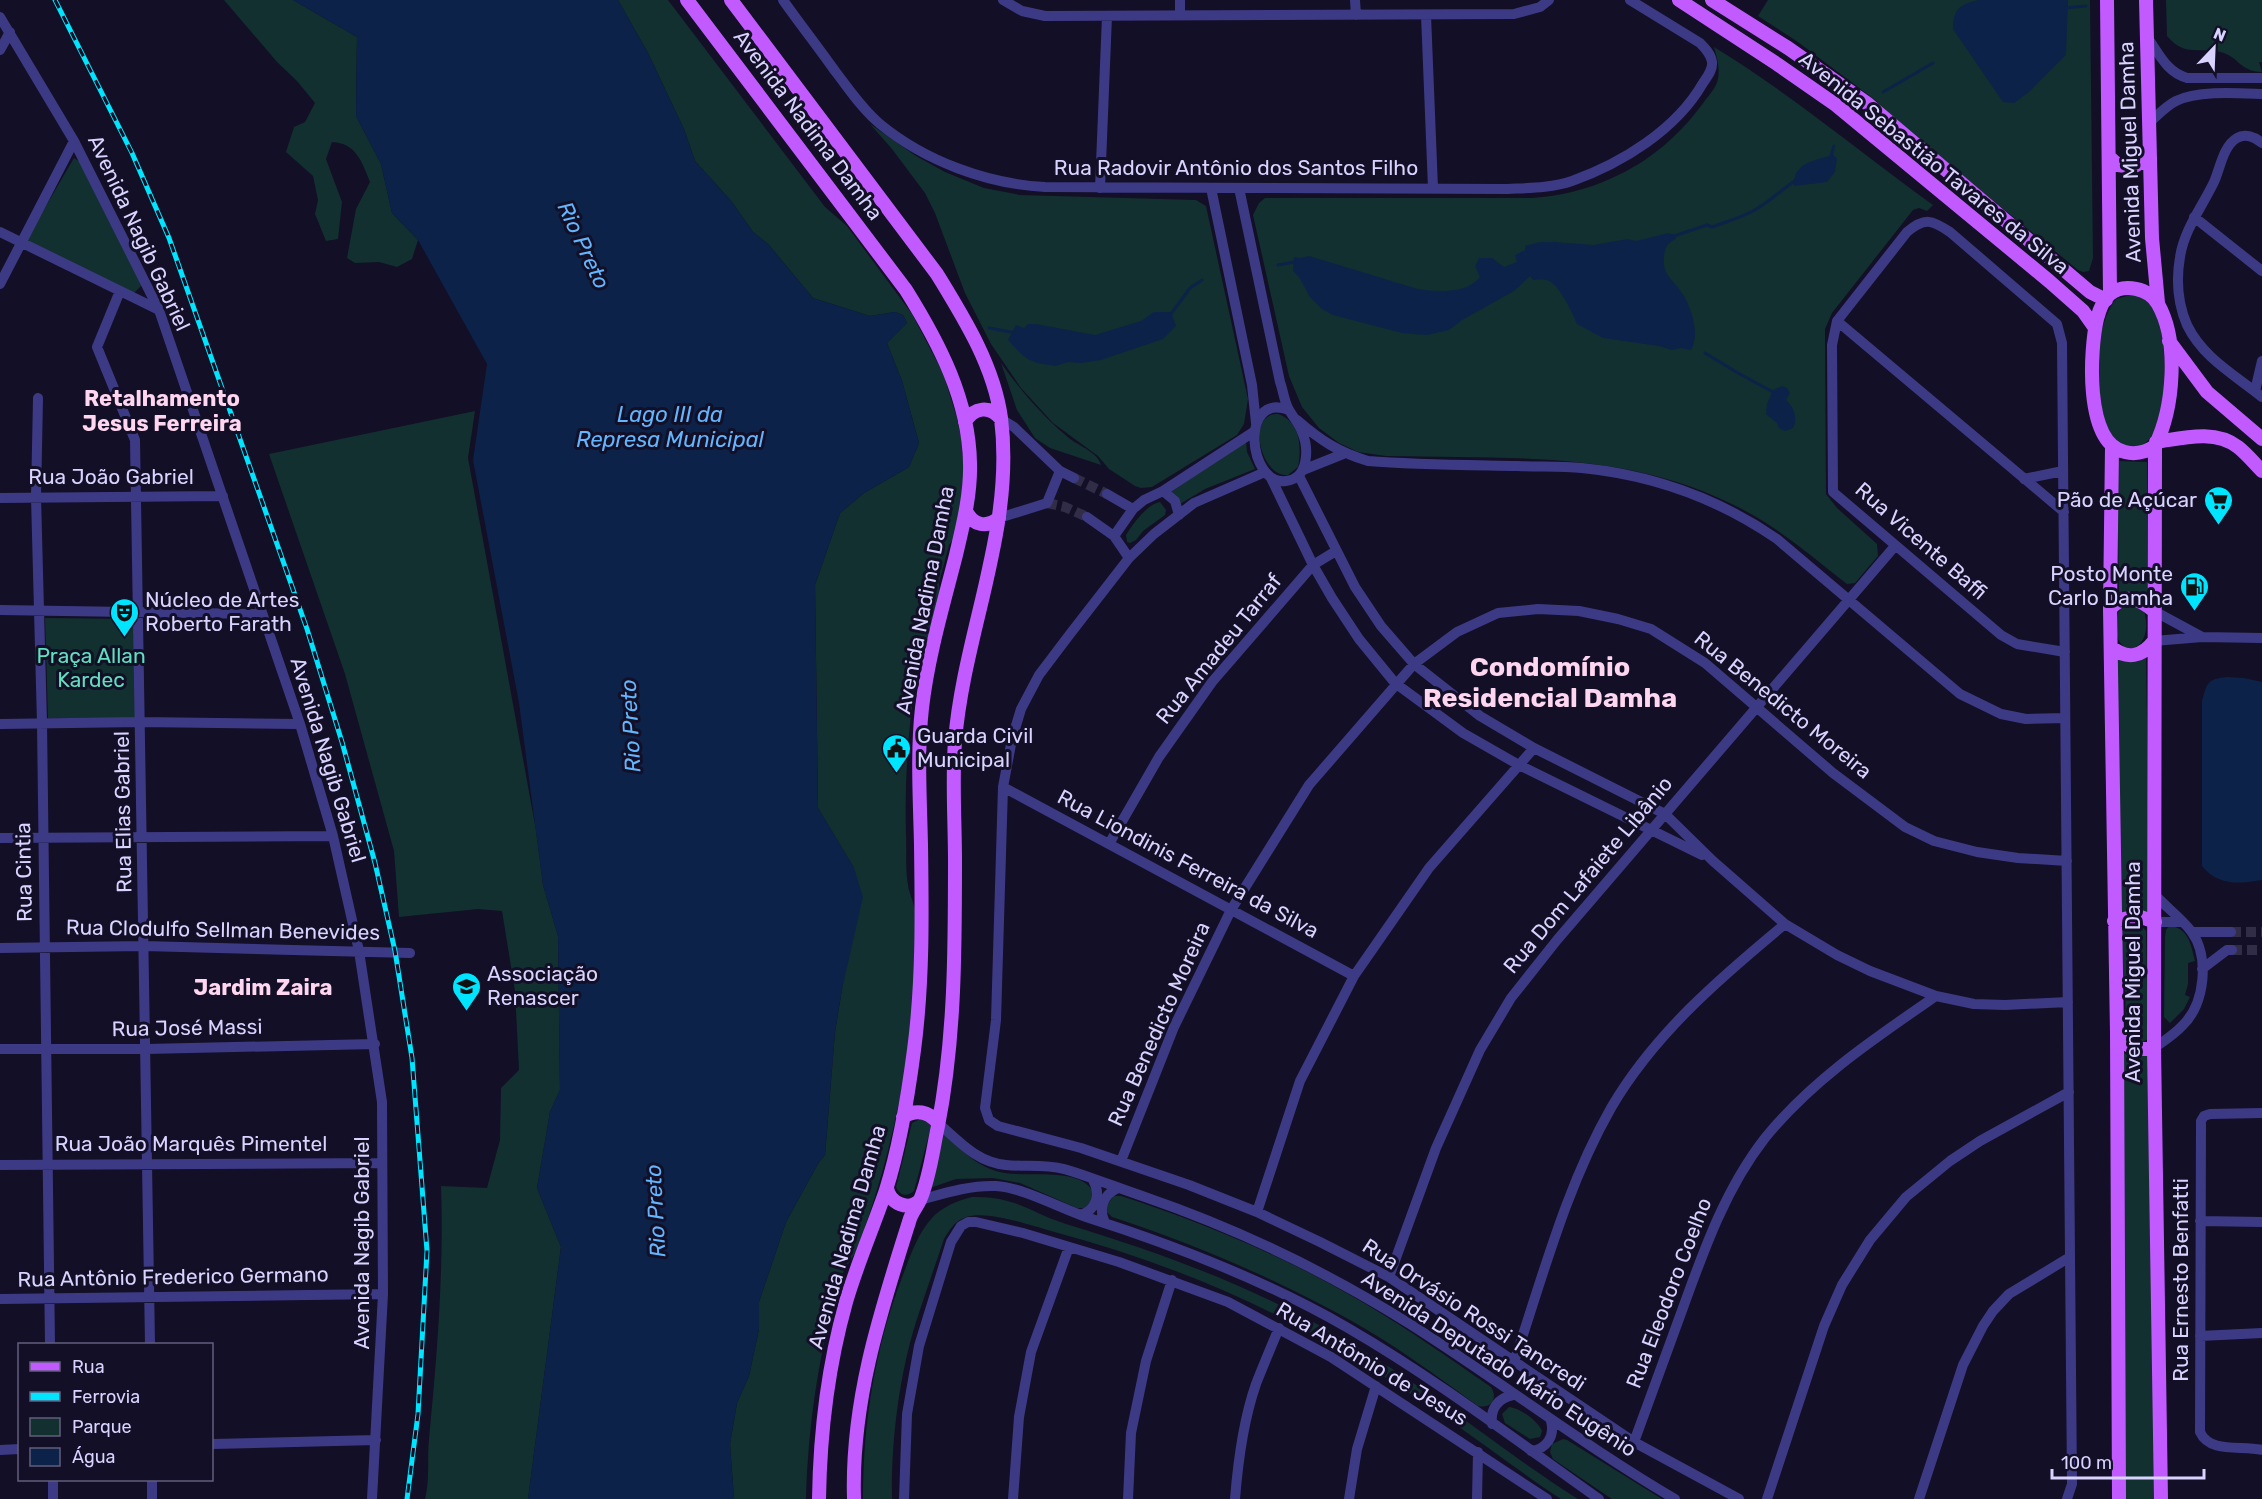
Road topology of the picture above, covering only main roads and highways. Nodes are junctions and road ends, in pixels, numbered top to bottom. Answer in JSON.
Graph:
{"nodes":[{"id":1,"x":687,"y":0,"type":"edge"},
{"id":2,"x":731,"y":0,"type":"edge"},
{"id":3,"x":1679,"y":0,"type":"edge"},
{"id":4,"x":1712,"y":0,"type":"edge"},
{"id":5,"x":2107,"y":0,"type":"edge"},
{"id":6,"x":2146,"y":0,"type":"edge"},
{"id":7,"x":1793,"y":51,"type":"junction"},
{"id":8,"x":1782,"y":67,"type":"junction"},
{"id":9,"x":2109,"y":157,"type":"junction"},
{"id":10,"x":2150,"y":157,"type":"junction"},
{"id":11,"x":2108,"y":297,"type":"junction"},
{"id":12,"x":2158,"y":303,"type":"junction"},
{"id":13,"x":2095,"y":328,"type":"junction"},
{"id":14,"x":2169,"y":341,"type":"junction"},
{"id":15,"x":1001,"y":419,"type":"junction"},
{"id":16,"x":965,"y":422,"type":"junction"},
{"id":17,"x":2176,"y":439,"type":"junction"},
{"id":18,"x":2262,"y":439,"type":"edge"},
{"id":19,"x":2156,"y":444,"type":"junction"},
{"id":20,"x":2112,"y":447,"type":"junction"},
{"id":21,"x":2262,"y":471,"type":"edge"},
{"id":22,"x":2155,"y":474,"type":"junction"},
{"id":23,"x":966,"y":511,"type":"junction"},
{"id":24,"x":999,"y":518,"type":"junction"},
{"id":25,"x":2110,"y":609,"type":"junction"},
{"id":26,"x":2154,"y":611,"type":"junction"},
{"id":27,"x":2154,"y":641,"type":"junction"},
{"id":28,"x":2111,"y":647,"type":"junction"},
{"id":29,"x":2114,"y":921,"type":"junction"},
{"id":30,"x":2155,"y":922,"type":"junction"},
{"id":31,"x":2117,"y":1033,"type":"junction"},
{"id":32,"x":2154,"y":1048,"type":"junction"},
{"id":33,"x":903,"y":1117,"type":"junction"},
{"id":34,"x":938,"y":1122,"type":"junction"},
{"id":35,"x":887,"y":1188,"type":"junction"},
{"id":36,"x":920,"y":1200,"type":"junction"},
{"id":37,"x":819,"y":1499,"type":"edge"},
{"id":38,"x":854,"y":1499,"type":"edge"},
{"id":39,"x":2119,"y":1499,"type":"edge"},
{"id":40,"x":2161,"y":1499,"type":"edge"}],
"edges":[{"from":1,"to":16,"type":"main road","name":"Avenida Nadima Damha"},
{"from":2,"to":15,"type":"main road","name":"Avenida Nadima Damha"},
{"from":3,"to":8,"type":"main road","name":"Avenida Sebastião Tavares da Silva"},
{"from":4,"to":7,"type":"main road","name":"Avenida Sebastião Tavares da Silva"},
{"from":5,"to":9,"type":"main road","name":"Avenida Miguel Damha"},
{"from":6,"to":10,"type":"main road","name":"Avenida Miguel Damha"},
{"from":7,"to":8,"type":"main road"},
{"from":7,"to":11,"type":"main road","name":"Avenida Sebastião Tavares da Silva"},
{"from":8,"to":13,"type":"main road","name":"Avenida Sebastião Tavares da Silva"},
{"from":9,"to":10,"type":"main road"},
{"from":9,"to":11,"type":"main road","name":"Avenida Miguel Damha"},
{"from":10,"to":12,"type":"main road","name":"Avenida Miguel Damha"},
{"from":11,"to":12,"type":"main road"},
{"from":11,"to":13,"type":"main road"},
{"from":12,"to":14,"type":"main road","name":"Avenida Miguel Damha"},
{"from":13,"to":20,"type":"main road"},
{"from":14,"to":18,"type":"main road"},
{"from":14,"to":19,"type":"main road"},
{"from":15,"to":16,"type":"main road"},
{"from":15,"to":24,"type":"main road","name":"Avenida Nadima Damha"},
{"from":16,"to":23,"type":"main road","name":"Avenida Nadima Damha"},
{"from":17,"to":19,"type":"main road"},
{"from":17,"to":21,"type":"main road"},
{"from":17,"to":22,"type":"main road"},
{"from":19,"to":20,"type":"main road"},
{"from":19,"to":22,"type":"main road","name":"Avenida Miguel Damha"},
{"from":20,"to":25,"type":"main road","name":"Avenida Miguel Damha"},
{"from":22,"to":26,"type":"main road","name":"Avenida Miguel Damha"},
{"from":23,"to":24,"type":"main road"},
{"from":23,"to":33,"type":"main road","name":"Avenida Nadima Damha"},
{"from":24,"to":34,"type":"main road","name":"Avenida Nadima Damha"},
{"from":25,"to":26,"type":"main road"},
{"from":25,"to":28,"type":"main road","name":"Avenida Miguel Damha"},
{"from":26,"to":27,"type":"main road","name":"Avenida Miguel Damha"},
{"from":27,"to":28,"type":"main road"},
{"from":27,"to":30,"type":"main road","name":"Avenida Miguel Damha"},
{"from":28,"to":29,"type":"main road","name":"Avenida Miguel Damha"},
{"from":29,"to":30,"type":"main road"},
{"from":29,"to":31,"type":"main road","name":"Avenida Miguel Damha"},
{"from":30,"to":32,"type":"main road","name":"Avenida Miguel Damha"},
{"from":31,"to":32,"type":"main road"},
{"from":31,"to":39,"type":"main road","name":"Avenida Miguel Damha"},
{"from":32,"to":40,"type":"main road","name":"Avenida Miguel Damha"},
{"from":33,"to":34,"type":"main road"},
{"from":33,"to":35,"type":"main road","name":"Avenida Nadima Damha"},
{"from":34,"to":36,"type":"main road","name":"Avenida Nadima Damha"},
{"from":35,"to":36,"type":"main road"},
{"from":35,"to":37,"type":"main road","name":"Avenida Nadima Damha"},
{"from":36,"to":38,"type":"main road","name":"Avenida Nadima Damha"}]}
